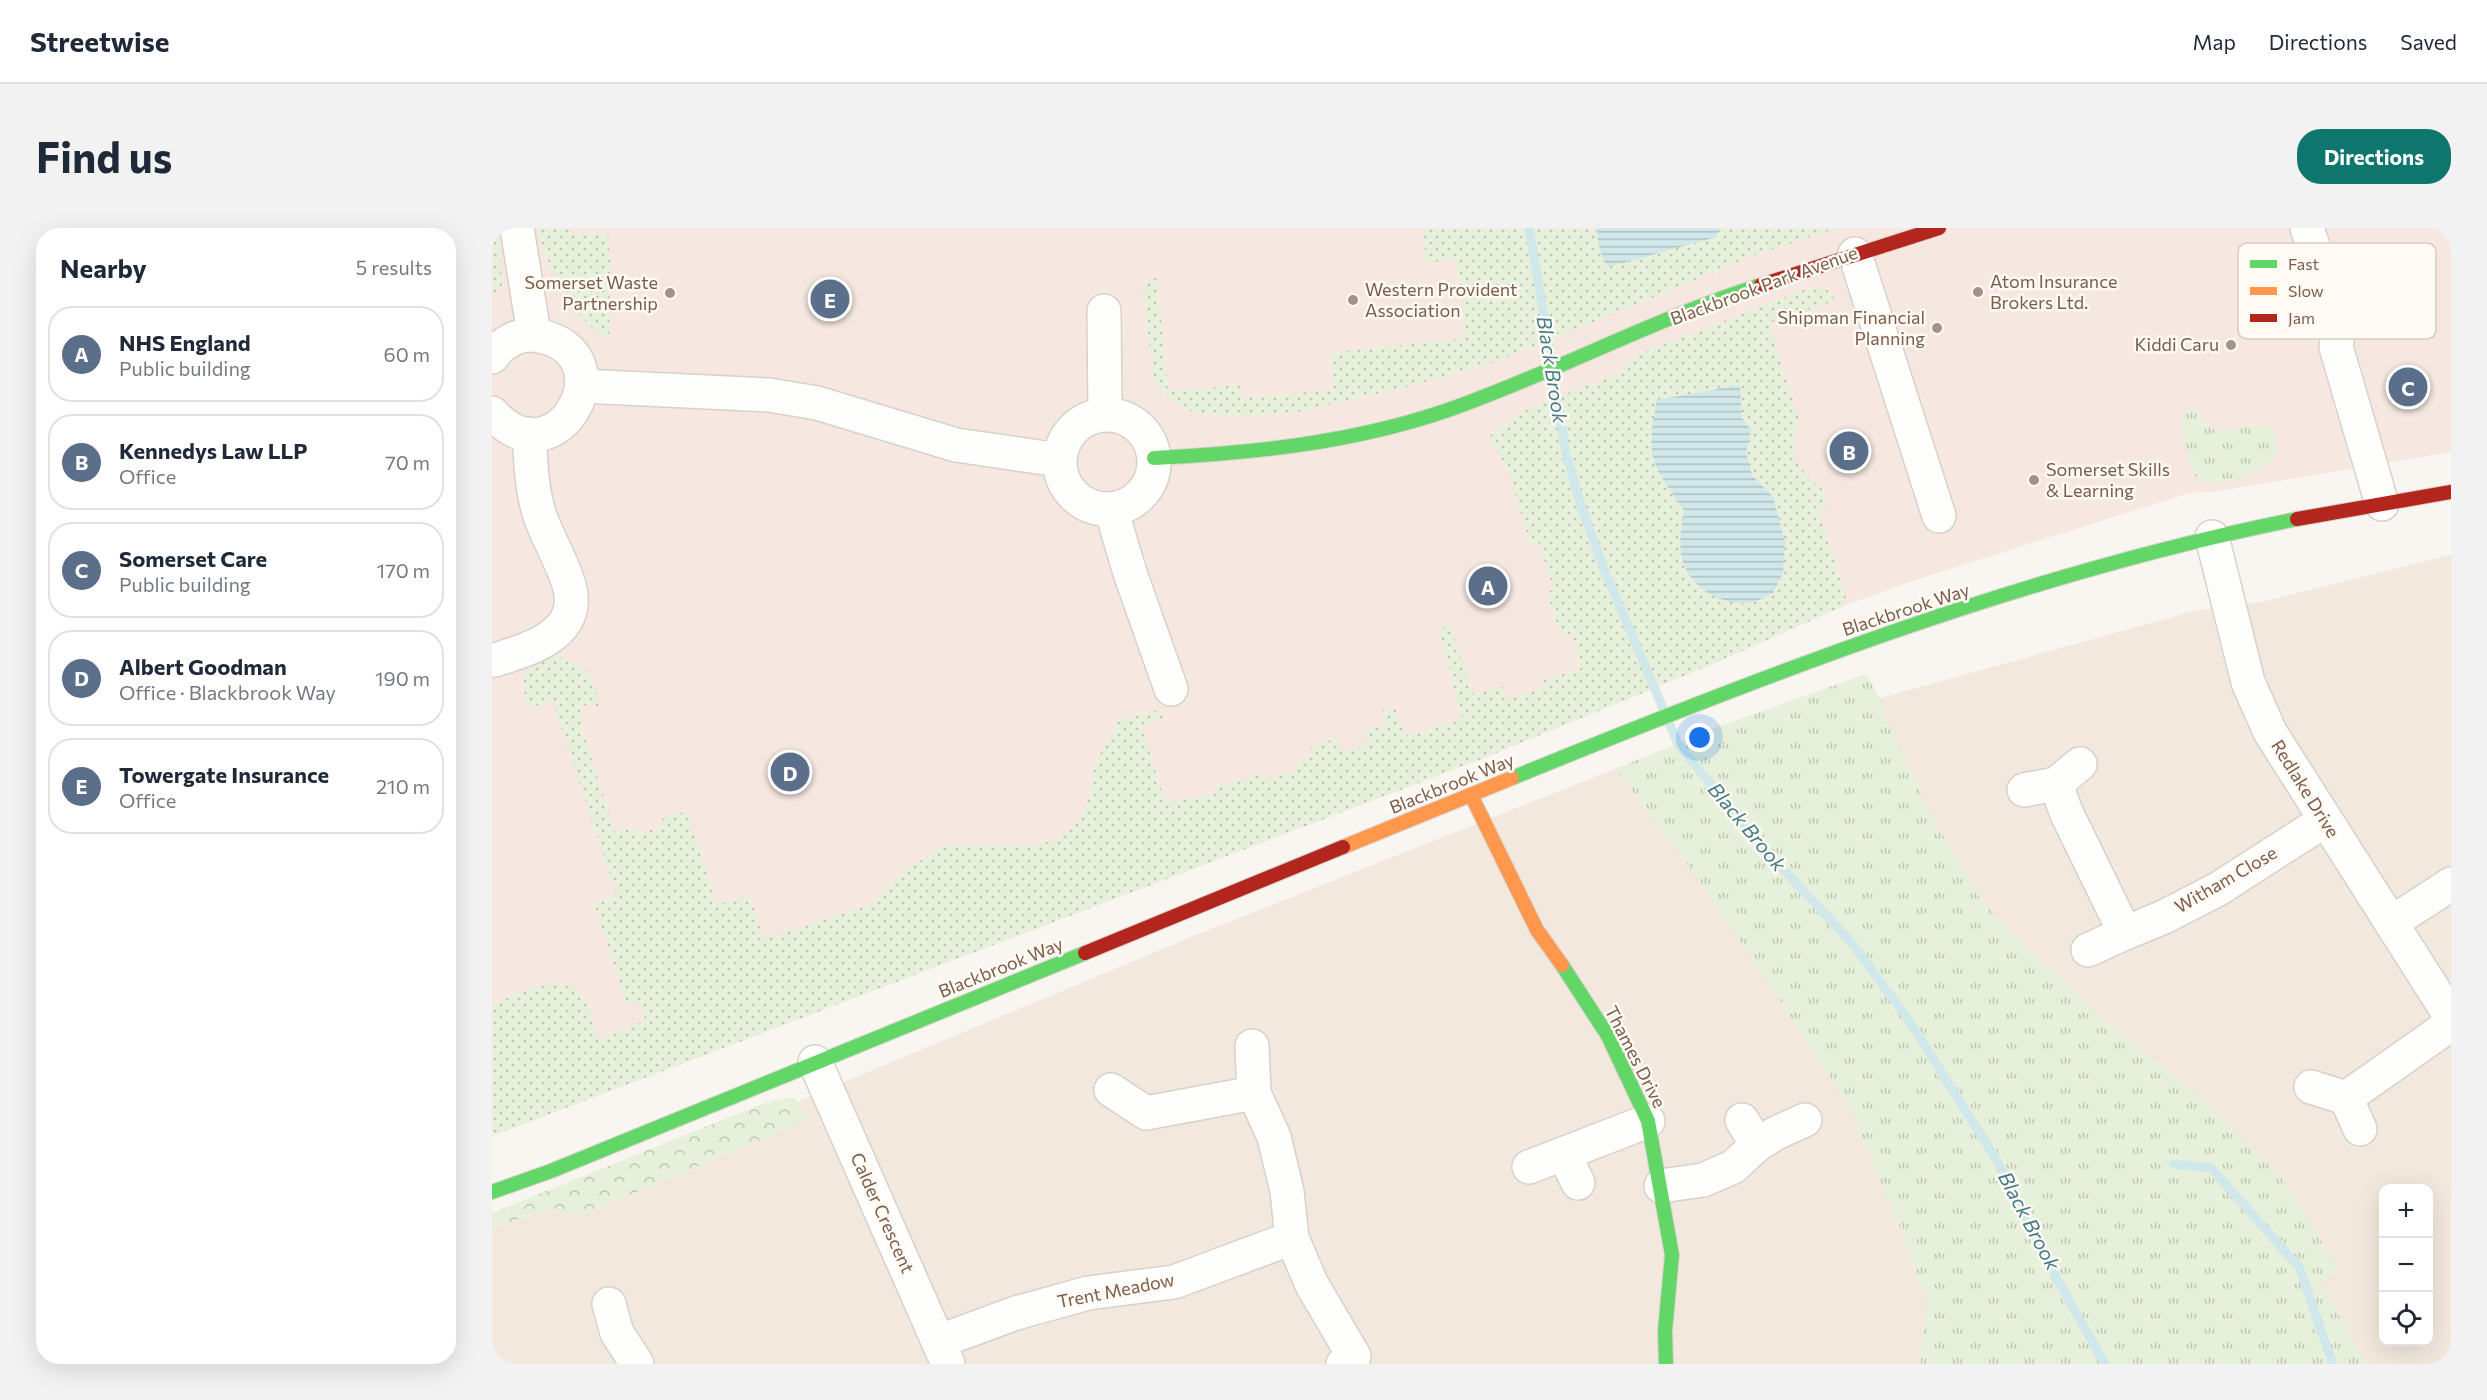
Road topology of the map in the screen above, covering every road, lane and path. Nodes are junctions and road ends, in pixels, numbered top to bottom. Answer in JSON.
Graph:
{"nodes":[{"id":1,"x":517,"y":228,"type":"edge"},
{"id":2,"x":1939,"y":228,"type":"edge"},
{"id":3,"x":2307,"y":228,"type":"edge"},
{"id":4,"x":2312,"y":243,"type":"edge"},
{"id":5,"x":1855,"y":254,"type":"junction"},
{"id":6,"x":1104,"y":311,"type":"dead end"},
{"id":7,"x":534,"y":334,"type":"junction"},
{"id":8,"x":2337,"y":339,"type":"edge"},
{"id":9,"x":492,"y":357,"type":"edge"},
{"id":10,"x":582,"y":386,"type":"junction"},
{"id":11,"x":492,"y":413,"type":"edge"},
{"id":12,"x":1105,"y":414,"type":"junction"},
{"id":13,"x":529,"y":434,"type":"junction"},
{"id":14,"x":1154,"y":458,"type":"junction"},
{"id":15,"x":1059,"y":460,"type":"junction"},
{"id":16,"x":2451,"y":492,"type":"edge"},
{"id":17,"x":2382,"y":504,"type":"junction"},
{"id":18,"x":1112,"y":509,"type":"junction"},
{"id":19,"x":1939,"y":516,"type":"dead end"},
{"id":20,"x":2212,"y":537,"type":"junction"},
{"id":21,"x":495,"y":660,"type":"dead end"},
{"id":22,"x":1170,"y":689,"type":"dead end"},
{"id":23,"x":2024,"y":790,"type":"dead end"},
{"id":24,"x":1471,"y":795,"type":"junction"},
{"id":25,"x":2324,"y":820,"type":"junction"},
{"id":26,"x":2451,"y":884,"type":"edge"},
{"id":27,"x":2391,"y":923,"type":"junction"},
{"id":28,"x":2125,"y":933,"type":"junction"},
{"id":29,"x":2088,"y":950,"type":"dead end"},
{"id":30,"x":2451,"y":1017,"type":"edge"},
{"id":31,"x":2451,"y":1024,"type":"edge"},
{"id":32,"x":1252,"y":1046,"type":"dead end"},
{"id":33,"x":815,"y":1062,"type":"junction"},
{"id":34,"x":2311,"y":1087,"type":"dead end"},
{"id":35,"x":1111,"y":1090,"type":"dead end"},
{"id":36,"x":1254,"y":1093,"type":"junction"},
{"id":37,"x":2346,"y":1098,"type":"junction"},
{"id":38,"x":1805,"y":1120,"type":"dead end"},
{"id":39,"x":1648,"y":1121,"type":"junction"},
{"id":40,"x":2360,"y":1128,"type":"dead end"},
{"id":41,"x":1564,"y":1154,"type":"junction"},
{"id":42,"x":1529,"y":1167,"type":"dead end"},
{"id":43,"x":1578,"y":1183,"type":"dead end"},
{"id":44,"x":1661,"y":1186,"type":"junction"},
{"id":45,"x":492,"y":1192,"type":"edge"},
{"id":46,"x":1292,"y":1238,"type":"junction"},
{"id":47,"x":606,"y":1326,"type":"dead end"},
{"id":48,"x":944,"y":1353,"type":"edge"},
{"id":49,"x":1352,"y":1361,"type":"edge"},
{"id":50,"x":637,"y":1364,"type":"edge"},
{"id":51,"x":1666,"y":1364,"type":"edge"}],
"edges":[{"from":1,"to":7,"type":"street"},
{"from":2,"to":5,"type":"street","name":"Blackbrook Park Avenue"},
{"from":3,"to":4,"type":"street"},
{"from":5,"to":14,"type":"street","name":"Blackbrook Park Avenue"},
{"from":5,"to":19,"type":"street"},
{"from":6,"to":12,"type":"street"},
{"from":7,"to":9,"type":"street"},
{"from":7,"to":10,"type":"street"},
{"from":8,"to":17,"type":"street"},
{"from":10,"to":13,"type":"street"},
{"from":10,"to":15,"type":"street"},
{"from":11,"to":13,"type":"street"},
{"from":12,"to":14,"type":"street"},
{"from":12,"to":15,"type":"street"},
{"from":13,"to":21,"type":"street"},
{"from":14,"to":18,"type":"street"},
{"from":15,"to":18,"type":"street"},
{"from":16,"to":17,"type":"street","name":"Blackbrook Way"},
{"from":17,"to":20,"type":"street","name":"Blackbrook Way"},
{"from":18,"to":22,"type":"street"},
{"from":20,"to":24,"type":"street","name":"Blackbrook Way"},
{"from":20,"to":25,"type":"street","name":"Redlake Drive"},
{"from":23,"to":28,"type":"street"},
{"from":24,"to":33,"type":"street","name":"Blackbrook Way"},
{"from":24,"to":39,"type":"street","name":"Thames Drive"},
{"from":25,"to":27,"type":"street","name":"Redlake Drive"},
{"from":25,"to":28,"type":"street","name":"Witham Close"},
{"from":26,"to":27,"type":"street"},
{"from":27,"to":30,"type":"street","name":"Redlake Drive"},
{"from":28,"to":29,"type":"street","name":"Witham Close"},
{"from":31,"to":37,"type":"street"},
{"from":32,"to":36,"type":"street"},
{"from":33,"to":45,"type":"street","name":"Blackbrook Way"},
{"from":33,"to":48,"type":"street","name":"Calder Crescent"},
{"from":34,"to":37,"type":"street"},
{"from":35,"to":36,"type":"street"},
{"from":36,"to":46,"type":"street"},
{"from":37,"to":40,"type":"street"},
{"from":38,"to":44,"type":"street"},
{"from":39,"to":41,"type":"street"},
{"from":39,"to":44,"type":"street","name":"Thames Drive"},
{"from":41,"to":42,"type":"street"},
{"from":41,"to":43,"type":"street"},
{"from":44,"to":51,"type":"street","name":"Thames Drive"},
{"from":46,"to":48,"type":"street","name":"Trent Meadow"},
{"from":46,"to":49,"type":"street"},
{"from":47,"to":50,"type":"street"}]}
